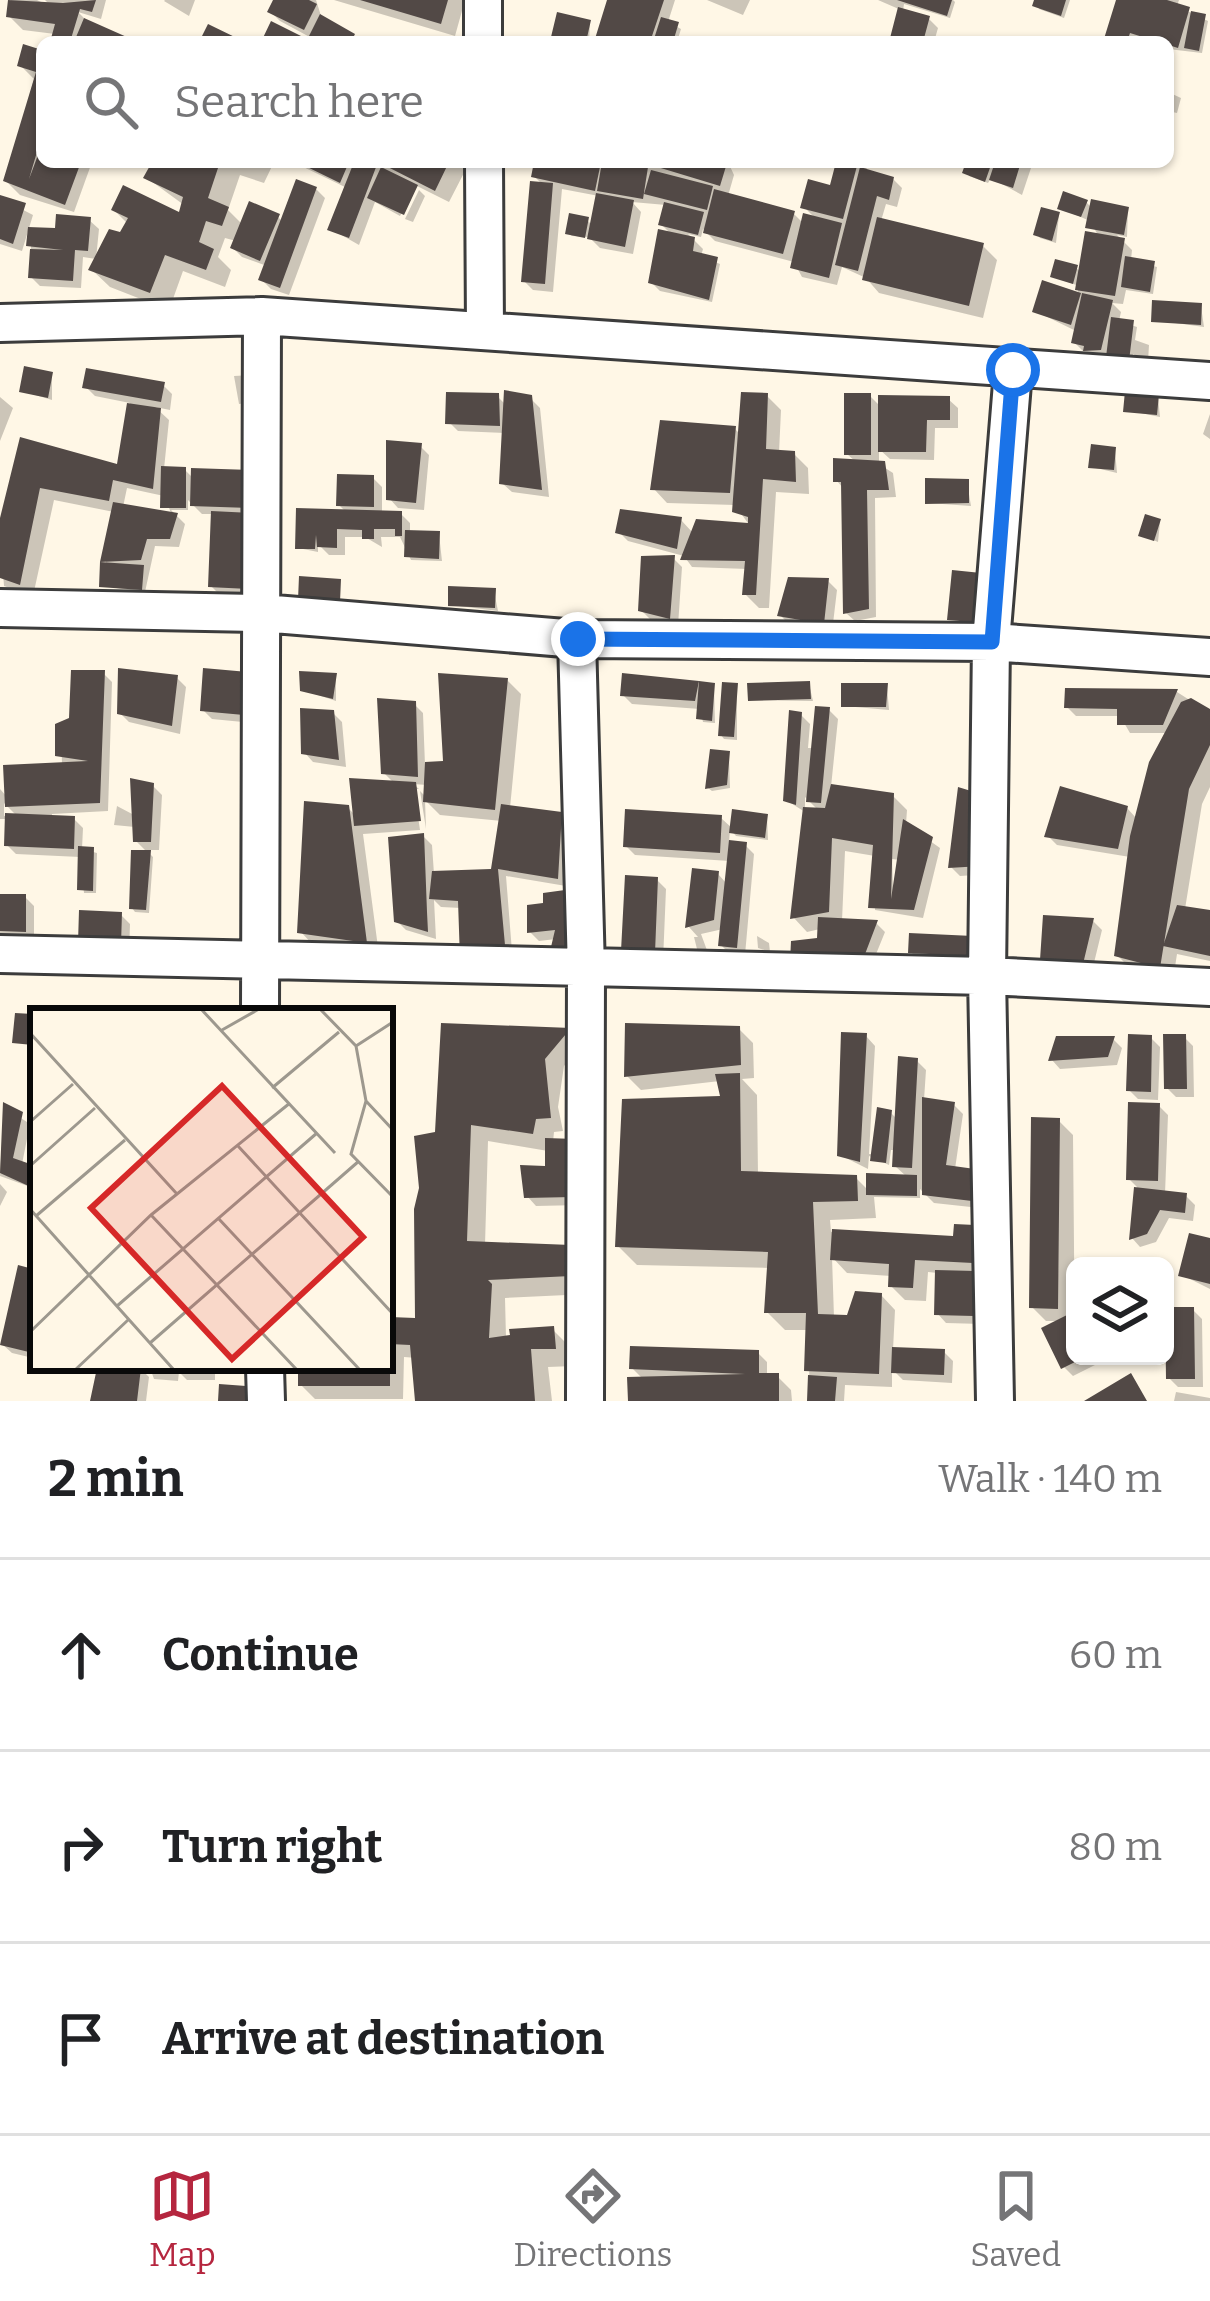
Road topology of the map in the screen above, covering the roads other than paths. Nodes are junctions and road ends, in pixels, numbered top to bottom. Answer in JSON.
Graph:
{"nodes":[{"id":1,"x":483,"y":0,"type":"edge"},
{"id":2,"x":483,"y":36,"type":"edge"},
{"id":3,"x":484,"y":168,"type":"edge"},
{"id":4,"x":262,"y":316,"type":"junction"},
{"id":5,"x":0,"y":322,"type":"edge"},
{"id":6,"x":485,"y":331,"type":"junction"},
{"id":7,"x":1013,"y":370,"type":"junction"},
{"id":8,"x":1210,"y":381,"type":"edge"},
{"id":9,"x":0,"y":608,"type":"edge"},
{"id":10,"x":262,"y":614,"type":"junction"},
{"id":11,"x":578,"y":639,"type":"junction"},
{"id":12,"x":992,"y":642,"type":"junction"},
{"id":13,"x":1210,"y":657,"type":"edge"},
{"id":14,"x":0,"y":954,"type":"edge"},
{"id":15,"x":259,"y":962,"type":"junction"},
{"id":16,"x":586,"y":970,"type":"junction"},
{"id":17,"x":987,"y":976,"type":"junction"},
{"id":18,"x":1210,"y":987,"type":"edge"},
{"id":19,"x":260,"y":1008,"type":"edge"},
{"id":20,"x":265,"y":1371,"type":"edge"},
{"id":21,"x":266,"y":1401,"type":"edge"},
{"id":22,"x":585,"y":1401,"type":"edge"},
{"id":23,"x":995,"y":1401,"type":"edge"}],
"edges":[{"from":1,"to":2,"type":"street"},
{"from":3,"to":6,"type":"street"},
{"from":4,"to":5,"type":"street"},
{"from":4,"to":6,"type":"street"},
{"from":4,"to":10,"type":"street"},
{"from":6,"to":7,"type":"street"},
{"from":7,"to":8,"type":"street"},
{"from":7,"to":12,"type":"street"},
{"from":9,"to":10,"type":"street"},
{"from":10,"to":11,"type":"street"},
{"from":10,"to":15,"type":"street"},
{"from":11,"to":12,"type":"street"},
{"from":11,"to":16,"type":"street"},
{"from":12,"to":13,"type":"street"},
{"from":12,"to":17,"type":"street"},
{"from":14,"to":15,"type":"street"},
{"from":15,"to":16,"type":"street"},
{"from":15,"to":19,"type":"street"},
{"from":16,"to":17,"type":"street"},
{"from":16,"to":22,"type":"street"},
{"from":17,"to":18,"type":"street"},
{"from":17,"to":23,"type":"street"},
{"from":20,"to":21,"type":"street"}]}
